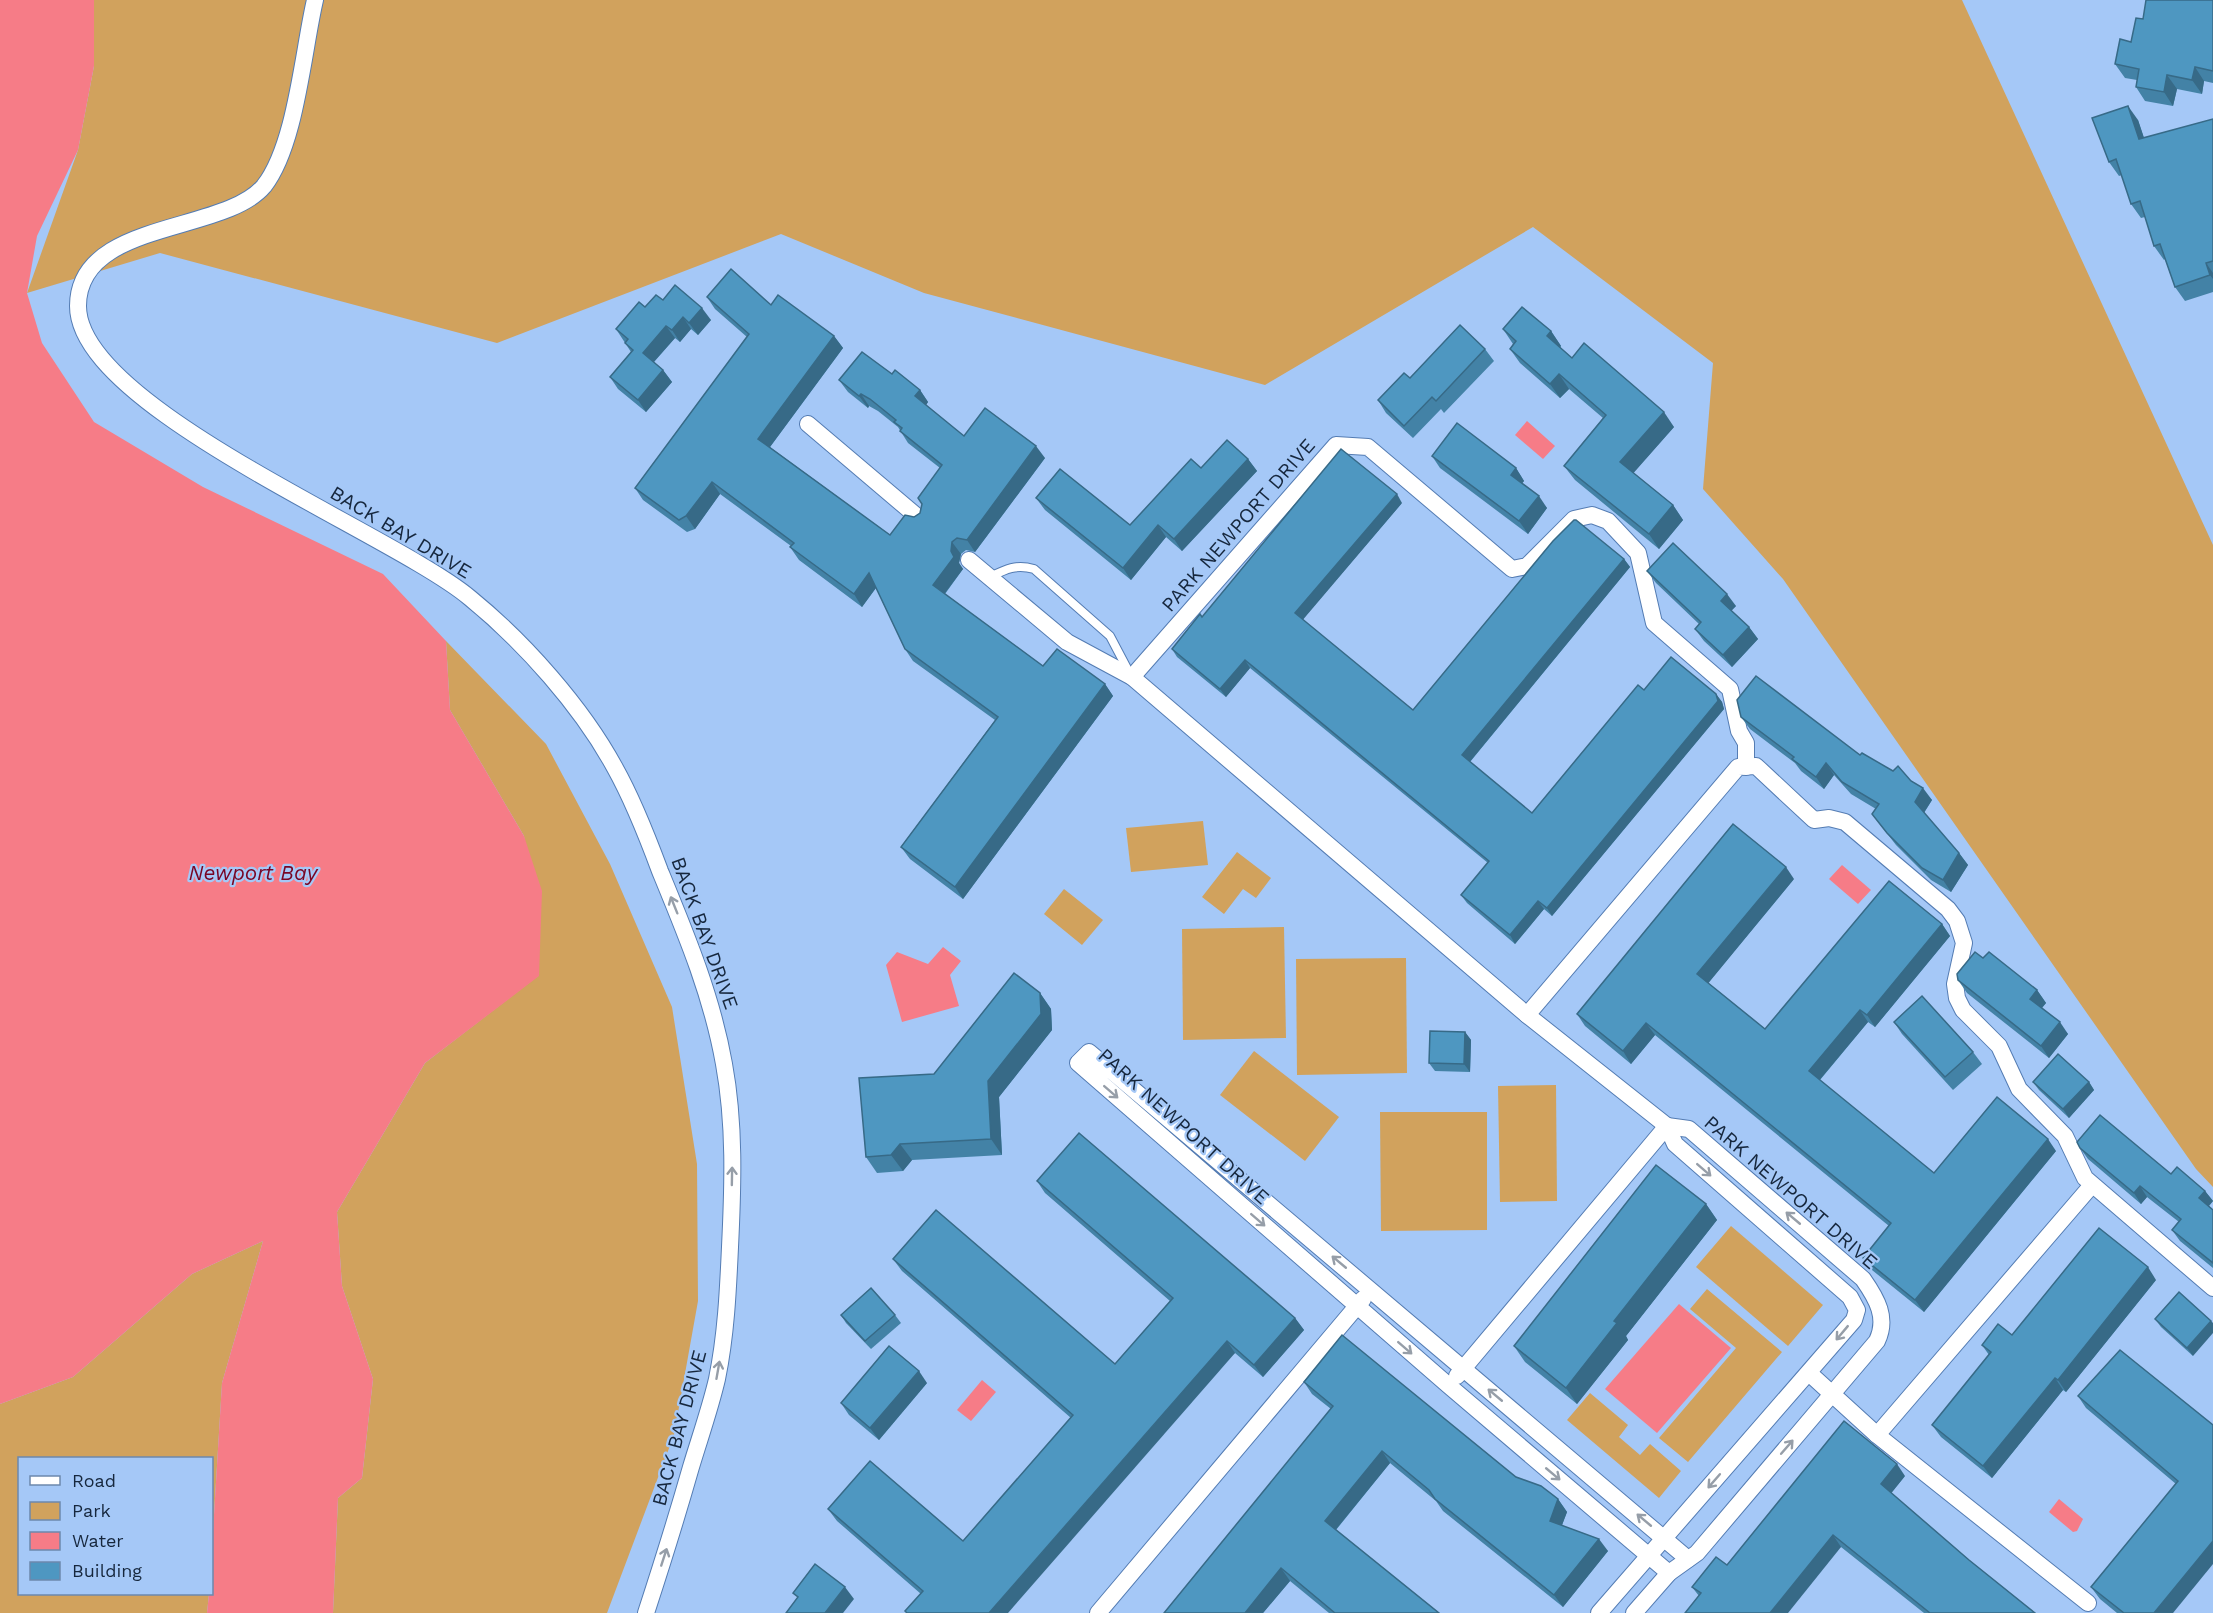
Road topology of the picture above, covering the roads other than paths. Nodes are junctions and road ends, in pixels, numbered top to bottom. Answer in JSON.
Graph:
{"nodes":[{"id":1,"x":315,"y":0,"type":"edge"},
{"id":2,"x":808,"y":424,"type":"dead end"},
{"id":3,"x":920,"y":519,"type":"edge"},
{"id":4,"x":969,"y":560,"type":"dead end"},
{"id":5,"x":990,"y":577,"type":"junction"},
{"id":6,"x":1132,"y":677,"type":"junction"},
{"id":7,"x":1746,"y":766,"type":"junction"},
{"id":8,"x":1527,"y":1015,"type":"junction"},
{"id":9,"x":1667,"y":1126,"type":"junction"},
{"id":10,"x":2092,"y":1185,"type":"junction"},
{"id":11,"x":2213,"y":1288,"type":"edge"},
{"id":12,"x":1371,"y":1289,"type":"junction"},
{"id":13,"x":1358,"y":1306,"type":"junction"},
{"id":14,"x":1881,"y":1309,"type":"junction"},
{"id":15,"x":1857,"y":1310,"type":"junction"},
{"id":16,"x":1463,"y":1369,"type":"junction"},
{"id":17,"x":1809,"y":1373,"type":"junction"},
{"id":18,"x":1448,"y":1385,"type":"junction"},
{"id":19,"x":1832,"y":1394,"type":"junction"},
{"id":20,"x":1877,"y":1435,"type":"junction"},
{"id":21,"x":1665,"y":1538,"type":"junction"},
{"id":22,"x":1649,"y":1556,"type":"junction"},
{"id":23,"x":1688,"y":1559,"type":"junction"},
{"id":24,"x":1670,"y":1574,"type":"junction"},
{"id":25,"x":2088,"y":1603,"type":"dead end"},
{"id":26,"x":646,"y":1613,"type":"edge"},
{"id":27,"x":1098,"y":1613,"type":"edge"},
{"id":28,"x":1599,"y":1613,"type":"edge"},
{"id":29,"x":1634,"y":1613,"type":"edge"}],
"edges":[{"from":26,"to":1,"type":"street","name":"BACK BAY DRIVE","one_way":true},
{"from":2,"to":3,"type":"street"},
{"from":4,"to":5,"type":"street","name":"PARK NEWPORT DRIVE"},
{"from":5,"to":6,"type":"street","name":"PARK NEWPORT DRIVE"},
{"from":5,"to":6,"type":"lane"},
{"from":6,"to":7,"type":"street","name":"PARK NEWPORT DRIVE"},
{"from":6,"to":8,"type":"street","name":"PARK NEWPORT DRIVE"},
{"from":7,"to":8,"type":"street"},
{"from":7,"to":10,"type":"street"},
{"from":8,"to":9,"type":"street","name":"PARK NEWPORT DRIVE"},
{"from":14,"to":9,"type":"street","name":"PARK NEWPORT DRIVE","one_way":true},
{"from":9,"to":15,"type":"street","name":"PARK NEWPORT DRIVE","one_way":true},
{"from":9,"to":16,"type":"street"},
{"from":10,"to":11,"type":"street"},
{"from":10,"to":20,"type":"street"},
{"from":12,"to":13,"type":"street"},
{"from":12,"to":13,"type":"street","name":"PARK NEWPORT DRIVE","one_way":true},
{"from":12,"to":16,"type":"street","name":"PARK NEWPORT DRIVE"},
{"from":13,"to":18,"type":"street","name":"PARK NEWPORT DRIVE","one_way":true},
{"from":13,"to":27,"type":"street"},
{"from":14,"to":15,"type":"street"},
{"from":14,"to":19,"type":"street"},
{"from":15,"to":17,"type":"street","one_way":true},
{"from":16,"to":18,"type":"street"},
{"from":21,"to":16,"type":"street","name":"PARK NEWPORT DRIVE","one_way":true},
{"from":17,"to":19,"type":"street"},
{"from":17,"to":21,"type":"street","one_way":true},
{"from":18,"to":22,"type":"street","name":"PARK NEWPORT DRIVE","one_way":true},
{"from":19,"to":20,"type":"street"},
{"from":23,"to":19,"type":"street","one_way":true},
{"from":20,"to":25,"type":"street"},
{"from":21,"to":22,"type":"street"},
{"from":21,"to":23,"type":"street","name":"PARK NEWPORT DRIVE"},
{"from":22,"to":24,"type":"street","name":"PARK NEWPORT DRIVE"},
{"from":22,"to":28,"type":"street"},
{"from":23,"to":24,"type":"street"},
{"from":24,"to":29,"type":"street"}]}
